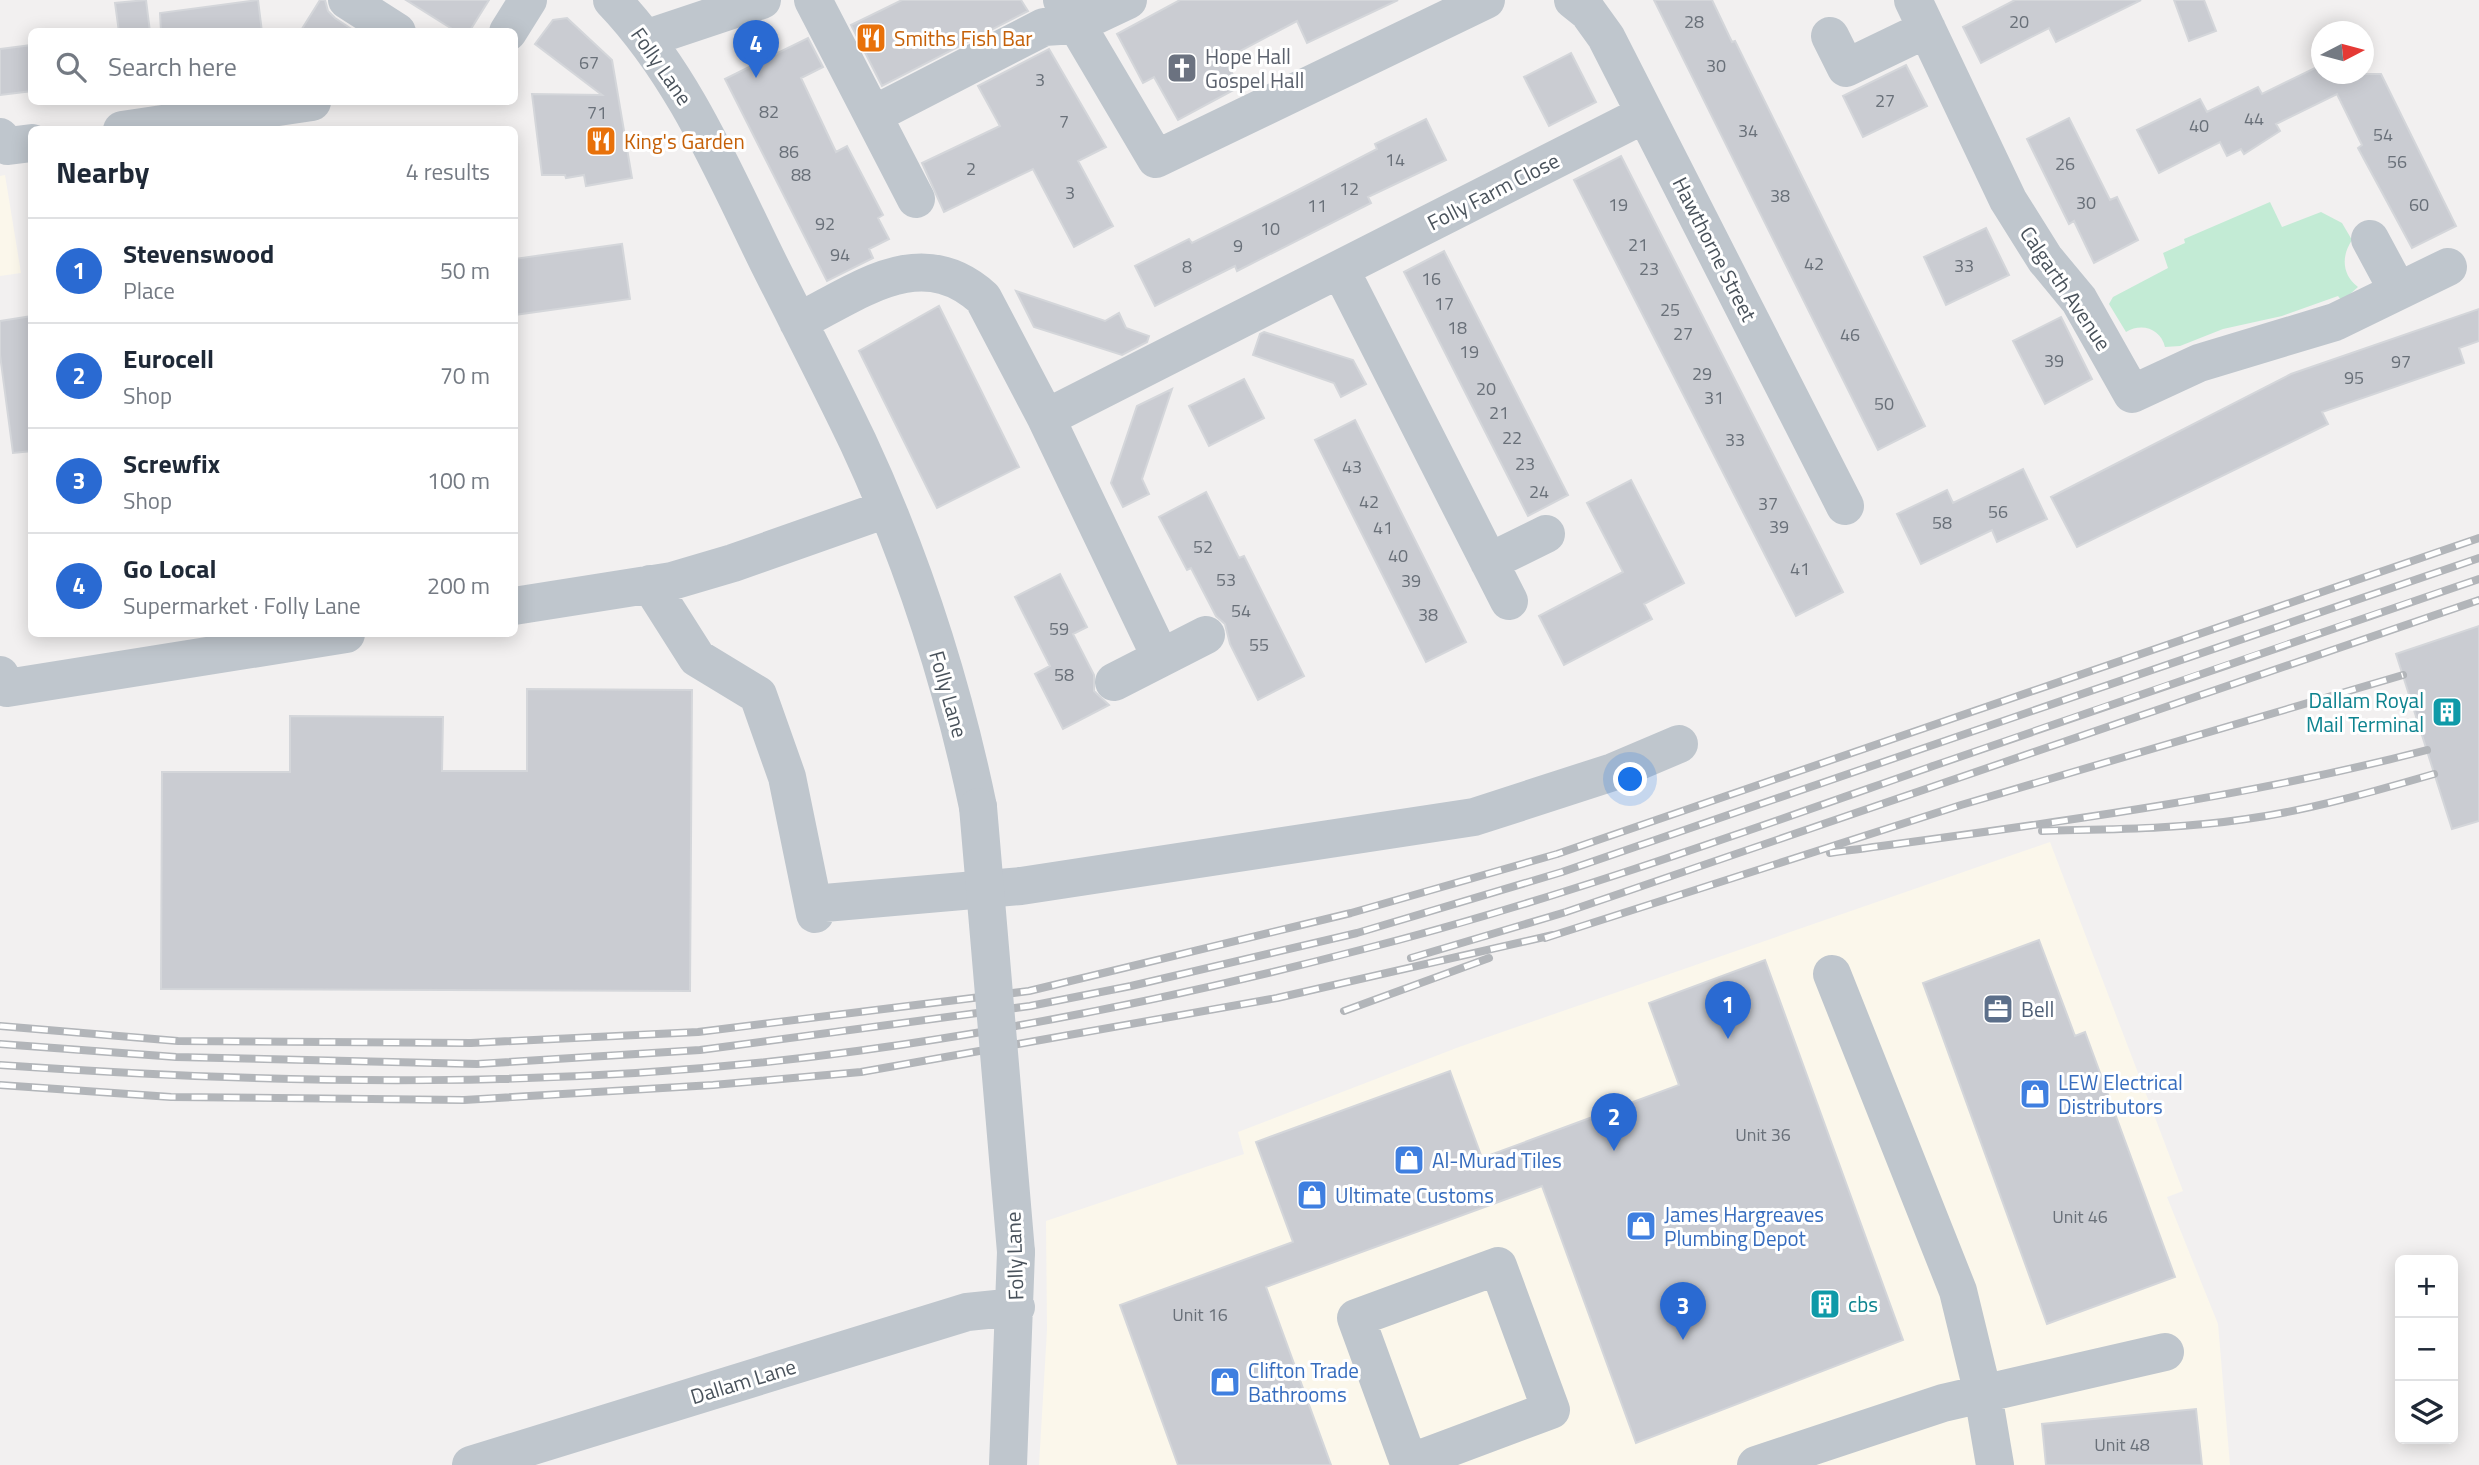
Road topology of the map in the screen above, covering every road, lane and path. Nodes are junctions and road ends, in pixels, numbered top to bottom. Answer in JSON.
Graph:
{"nodes":[{"id":1,"x":347,"y":0,"type":"edge"},
{"id":2,"x":528,"y":0,"type":"edge"},
{"id":3,"x":612,"y":0,"type":"edge"},
{"id":4,"x":762,"y":0,"type":"edge"},
{"id":5,"x":813,"y":0,"type":"edge"},
{"id":6,"x":1128,"y":0,"type":"edge"},
{"id":7,"x":1486,"y":0,"type":"edge"},
{"id":8,"x":1573,"y":0,"type":"edge"},
{"id":9,"x":1068,"y":12,"type":"edge"},
{"id":10,"x":1920,"y":15,"type":"edge"},
{"id":11,"x":391,"y":28,"type":"edge"},
{"id":12,"x":510,"y":28,"type":"edge"},
{"id":13,"x":1830,"y":36,"type":"dead end"},
{"id":14,"x":645,"y":40,"type":"junction"},
{"id":15,"x":293,"y":105,"type":"edge"},
{"id":16,"x":1645,"y":114,"type":"junction"},
{"id":17,"x":873,"y":115,"type":"junction"},
{"id":18,"x":149,"y":126,"type":"edge"},
{"id":19,"x":916,"y":199,"type":"dead end"},
{"id":20,"x":2370,"y":239,"type":"dead end"},
{"id":21,"x":2448,"y":267,"type":"dead end"},
{"id":22,"x":1340,"y":269,"type":"junction"},
{"id":23,"x":2398,"y":291,"type":"junction"},
{"id":24,"x":798,"y":322,"type":"junction"},
{"id":25,"x":1046,"y":418,"type":"junction"},
{"id":26,"x":1845,"y":506,"type":"dead end"},
{"id":27,"x":886,"y":509,"type":"junction"},
{"id":28,"x":1546,"y":534,"type":"dead end"},
{"id":29,"x":1489,"y":562,"type":"junction"},
{"id":30,"x":650,"y":584,"type":"junction"},
{"id":31,"x":1509,"y":601,"type":"dead end"},
{"id":32,"x":518,"y":605,"type":"edge"},
{"id":33,"x":1206,"y":635,"type":"dead end"},
{"id":34,"x":326,"y":637,"type":"edge"},
{"id":35,"x":1161,"y":658,"type":"junction"},
{"id":36,"x":0,"y":675,"type":"edge"},
{"id":37,"x":1114,"y":682,"type":"dead end"},
{"id":38,"x":1679,"y":744,"type":"dead end"},
{"id":39,"x":1832,"y":974,"type":"dead end"},
{"id":40,"x":1016,"y":1307,"type":"junction"},
{"id":41,"x":2165,"y":1352,"type":"dead end"},
{"id":42,"x":1983,"y":1394,"type":"junction"},
{"id":43,"x":1483,"y":1451,"type":"edge"},
{"id":44,"x":521,"y":1458,"type":"edge"},
{"id":45,"x":471,"y":1465,"type":"edge"},
{"id":46,"x":1008,"y":1465,"type":"edge"},
{"id":47,"x":1756,"y":1465,"type":"edge"},
{"id":48,"x":1995,"y":1465,"type":"edge"}],
"edges":[{"from":1,"to":11,"type":"street"},
{"from":2,"to":12,"type":"street"},
{"from":3,"to":14,"type":"street","name":"Folly Lane"},
{"from":4,"to":14,"type":"street"},
{"from":5,"to":17,"type":"street"},
{"from":6,"to":9,"type":"street"},
{"from":7,"to":9,"type":"street"},
{"from":8,"to":16,"type":"street","name":"Hawthorne Street"},
{"from":9,"to":17,"type":"street"},
{"from":10,"to":13,"type":"street"},
{"from":10,"to":23,"type":"street","name":"Calgarth Avenue"},
{"from":14,"to":24,"type":"street","name":"Folly Lane"},
{"from":15,"to":18,"type":"street"},
{"from":16,"to":22,"type":"street","name":"Folly Farm Close"},
{"from":16,"to":26,"type":"street","name":"Hawthorne Street"},
{"from":17,"to":19,"type":"street"},
{"from":20,"to":23,"type":"street"},
{"from":21,"to":23,"type":"street","name":"Calgarth Avenue"},
{"from":22,"to":25,"type":"street","name":"Folly Farm Close"},
{"from":22,"to":29,"type":"street"},
{"from":24,"to":25,"type":"street"},
{"from":24,"to":27,"type":"street","name":"Folly Lane"},
{"from":25,"to":35,"type":"street"},
{"from":27,"to":30,"type":"street"},
{"from":27,"to":40,"type":"street","name":"Folly Lane","bridge":true},
{"from":28,"to":29,"type":"street"},
{"from":29,"to":31,"type":"street"},
{"from":30,"to":32,"type":"street"},
{"from":30,"to":38,"type":"street"},
{"from":33,"to":35,"type":"street"},
{"from":34,"to":36,"type":"street"},
{"from":35,"to":37,"type":"street"},
{"from":39,"to":42,"type":"street"},
{"from":40,"to":44,"type":"street","name":"Dallam Lane"},
{"from":40,"to":46,"type":"street","name":"Folly Lane"},
{"from":41,"to":42,"type":"street"},
{"from":42,"to":47,"type":"street"},
{"from":42,"to":48,"type":"street"},
{"from":43,"to":43,"type":"street"},
{"from":44,"to":45,"type":"street","name":"Dallam Lane"}]}
